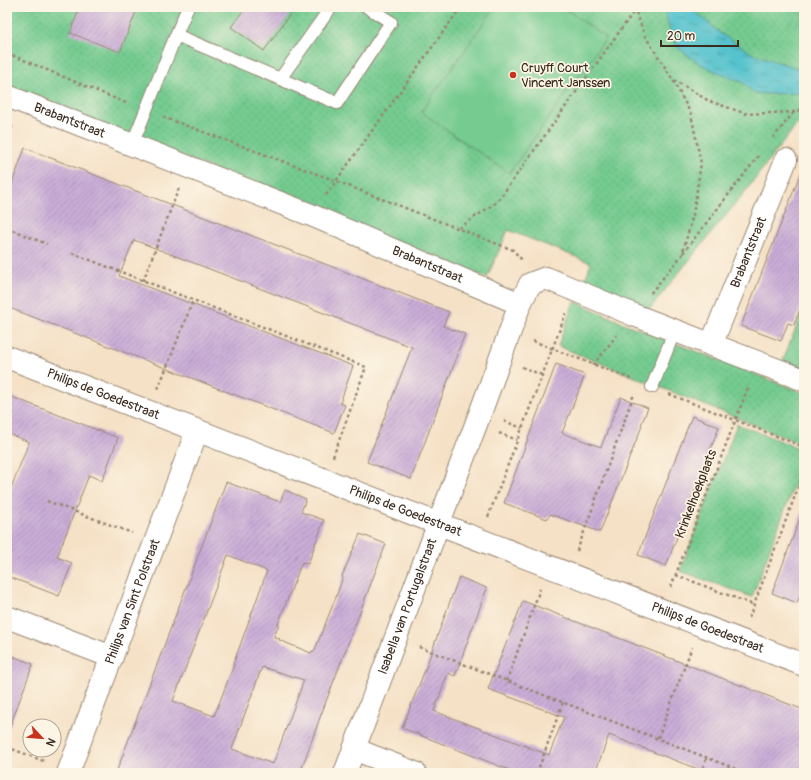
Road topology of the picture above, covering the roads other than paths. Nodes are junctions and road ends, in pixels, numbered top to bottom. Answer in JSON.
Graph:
{"nodes":[{"id":1,"x":188,"y":7,"type":"edge"},
{"id":2,"x":330,"y":7,"type":"edge"},
{"id":3,"x":367,"y":7,"type":"edge"},
{"id":4,"x":176,"y":35,"type":"junction"},
{"id":5,"x":280,"y":79,"type":"junction"},
{"id":6,"x":7,"y":96,"type":"edge"},
{"id":7,"x":132,"y":145,"type":"junction"},
{"id":8,"x":786,"y":160,"type":"dead end"},
{"id":9,"x":520,"y":304,"type":"junction"},
{"id":10,"x":674,"y":330,"type":"junction"},
{"id":11,"x":711,"y":345,"type":"junction"},
{"id":12,"x":7,"y":357,"type":"edge"},
{"id":13,"x":804,"y":380,"type":"edge"},
{"id":14,"x":652,"y":387,"type":"road end"},
{"id":15,"x":197,"y":431,"type":"junction"},
{"id":16,"x":438,"y":524,"type":"junction"},
{"id":17,"x":7,"y":617,"type":"edge"},
{"id":18,"x":112,"y":657,"type":"junction"},
{"id":19,"x":804,"y":665,"type":"edge"},
{"id":20,"x":354,"y":749,"type":"junction"},
{"id":21,"x":68,"y":772,"type":"edge"},
{"id":22,"x":345,"y":773,"type":"edge"},
{"id":23,"x":415,"y":773,"type":"edge"}],
"edges":[{"from":1,"to":4,"type":"lane"},
{"from":2,"to":5,"type":"lane"},
{"from":3,"to":5,"type":"lane"},
{"from":4,"to":5,"type":"lane"},
{"from":4,"to":7,"type":"lane"},
{"from":6,"to":7,"type":"street","name":"Brabantstraat"},
{"from":7,"to":9,"type":"street","name":"Brabantstraat"},
{"from":8,"to":11,"type":"street","name":"Brabantstraat"},
{"from":9,"to":10,"type":"street"},
{"from":9,"to":16,"type":"street","name":"Isabella van Portugalstraat"},
{"from":10,"to":11,"type":"street"},
{"from":10,"to":14,"type":"lane"},
{"from":11,"to":13,"type":"street"},
{"from":12,"to":15,"type":"street","name":"Philips de Goedestraat"},
{"from":15,"to":16,"type":"street","name":"Philips de Goedestraat"},
{"from":15,"to":18,"type":"street","name":"Philips van Sint Polstraat"},
{"from":16,"to":19,"type":"street","name":"Philips de Goedestraat"},
{"from":16,"to":20,"type":"street","name":"Isabella van Portugalstraat"},
{"from":17,"to":18,"type":"street"},
{"from":18,"to":21,"type":"street","name":"Philips van Sint Polstraat"},
{"from":20,"to":22,"type":"street","name":"Isabella van Portugalstraat"},
{"from":20,"to":23,"type":"street"}]}
